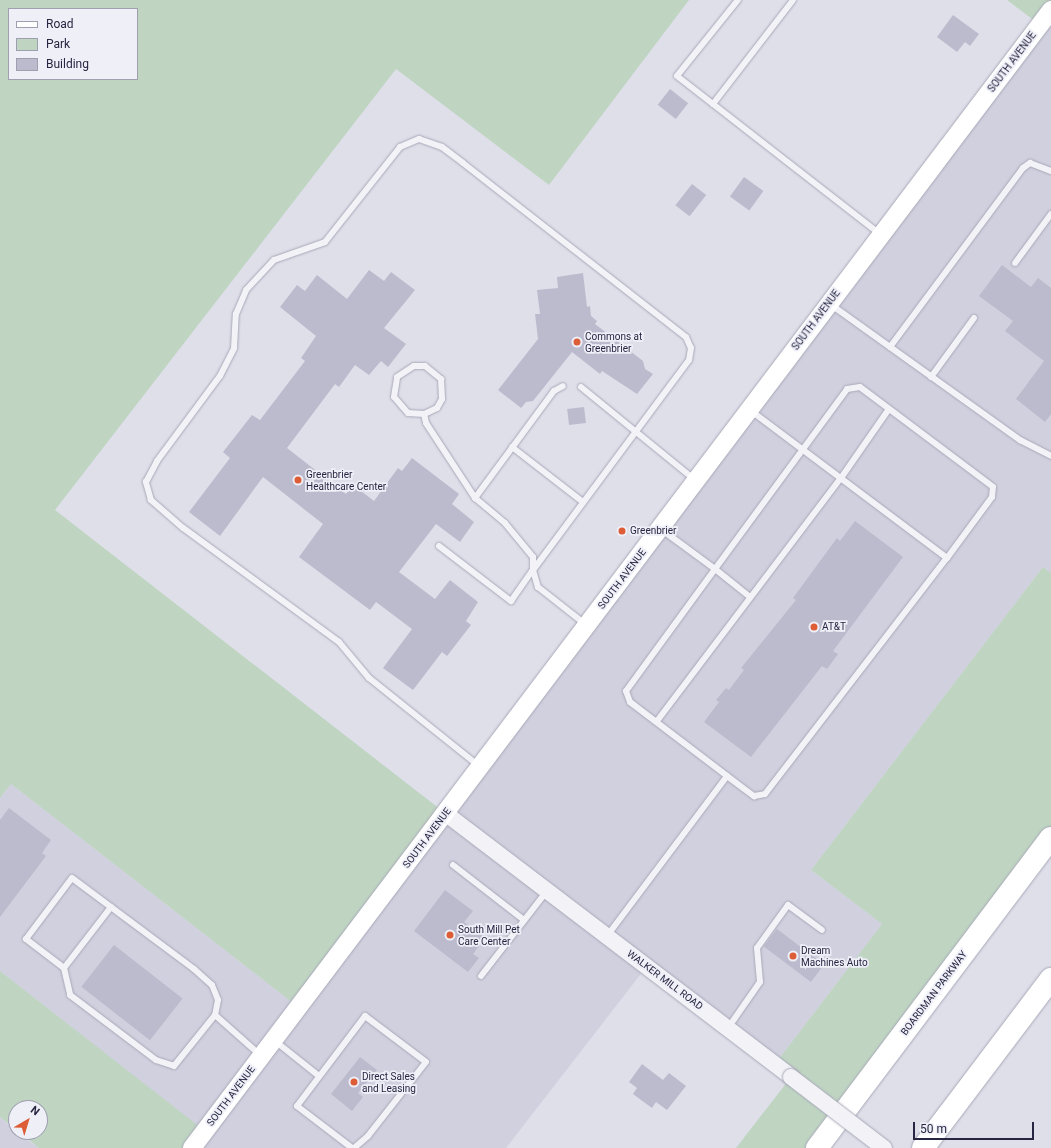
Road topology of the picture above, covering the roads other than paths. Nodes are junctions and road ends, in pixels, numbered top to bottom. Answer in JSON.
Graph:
{"nodes":[{"id":1,"x":738,"y":0,"type":"edge"},
{"id":2,"x":793,"y":0,"type":"edge"},
{"id":3,"x":1051,"y":10,"type":"edge"},
{"id":4,"x":713,"y":104,"type":"junction"},
{"id":5,"x":1051,"y":171,"type":"edge"},
{"id":6,"x":1051,"y":214,"type":"edge"},
{"id":7,"x":881,"y":235,"type":"junction"},
{"id":8,"x":1015,"y":263,"type":"dead end"},
{"id":9,"x":829,"y":303,"type":"junction"},
{"id":10,"x":974,"y":318,"type":"dead end"},
{"id":11,"x":890,"y":347,"type":"junction"},
{"id":12,"x":931,"y":377,"type":"junction"},
{"id":13,"x":563,"y":386,"type":"dead end"},
{"id":14,"x":581,"y":387,"type":"dead end"},
{"id":15,"x":749,"y":409,"type":"junction"},
{"id":16,"x":889,"y":409,"type":"junction"},
{"id":17,"x":424,"y":414,"type":"junction"},
{"id":18,"x":635,"y":431,"type":"junction"},
{"id":19,"x":512,"y":447,"type":"junction"},
{"id":20,"x":803,"y":449,"type":"junction"},
{"id":21,"x":1051,"y":456,"type":"edge"},
{"id":22,"x":841,"y":478,"type":"junction"},
{"id":23,"x":696,"y":480,"type":"junction"},
{"id":24,"x":475,"y":498,"type":"junction"},
{"id":25,"x":583,"y":502,"type":"junction"},
{"id":26,"x":660,"y":528,"type":"junction"},
{"id":27,"x":439,"y":546,"type":"dead end"},
{"id":28,"x":947,"y":558,"type":"junction"},
{"id":29,"x":714,"y":569,"type":"junction"},
{"id":30,"x":533,"y":570,"type":"junction"},
{"id":31,"x":750,"y":596,"type":"junction"},
{"id":32,"x":587,"y":625,"type":"junction"},
{"id":33,"x":657,"y":721,"type":"junction"},
{"id":34,"x":480,"y":767,"type":"junction"},
{"id":35,"x":727,"y":776,"type":"junction"},
{"id":36,"x":445,"y":813,"type":"junction"},
{"id":37,"x":1051,"y":838,"type":"edge"},
{"id":38,"x":453,"y":865,"type":"dead end"},
{"id":39,"x":548,"y":890,"type":"junction"},
{"id":40,"x":110,"y":907,"type":"junction"},
{"id":41,"x":524,"y":920,"type":"junction"},
{"id":42,"x":822,"y":930,"type":"dead end"},
{"id":43,"x":608,"y":936,"type":"junction"},
{"id":44,"x":64,"y":968,"type":"junction"},
{"id":45,"x":481,"y":976,"type":"dead end"},
{"id":46,"x":1051,"y":979,"type":"edge"},
{"id":47,"x":214,"y":1015,"type":"junction"},
{"id":48,"x":728,"y":1028,"type":"junction"},
{"id":49,"x":274,"y":1040,"type":"junction"},
{"id":50,"x":262,"y":1056,"type":"junction"},
{"id":51,"x":319,"y":1076,"type":"junction"},
{"id":52,"x":192,"y":1148,"type":"edge"},
{"id":53,"x":353,"y":1148,"type":"edge"},
{"id":54,"x":817,"y":1148,"type":"edge"},
{"id":55,"x":884,"y":1148,"type":"edge"},
{"id":56,"x":923,"y":1148,"type":"edge"}],
"edges":[{"from":1,"to":4,"type":"lane"},
{"from":2,"to":4,"type":"lane"},
{"from":3,"to":7,"type":"main road","name":"SOUTH AVENUE"},
{"from":4,"to":7,"type":"lane"},
{"from":5,"to":11,"type":"lane"},
{"from":6,"to":8,"type":"lane"},
{"from":7,"to":9,"type":"main road","name":"SOUTH AVENUE"},
{"from":9,"to":11,"type":"lane"},
{"from":9,"to":15,"type":"main road","name":"SOUTH AVENUE"},
{"from":10,"to":12,"type":"lane"},
{"from":11,"to":12,"type":"lane"},
{"from":12,"to":21,"type":"lane"},
{"from":13,"to":19,"type":"lane"},
{"from":14,"to":18,"type":"lane"},
{"from":15,"to":20,"type":"lane"},
{"from":15,"to":23,"type":"main road","name":"SOUTH AVENUE"},
{"from":16,"to":20,"type":"lane"},
{"from":16,"to":22,"type":"lane"},
{"from":16,"to":28,"type":"lane"},
{"from":17,"to":17,"type":"lane"},
{"from":17,"to":24,"type":"lane"},
{"from":18,"to":23,"type":"lane"},
{"from":18,"to":25,"type":"lane"},
{"from":18,"to":34,"type":"lane"},
{"from":19,"to":24,"type":"lane"},
{"from":19,"to":25,"type":"lane"},
{"from":20,"to":22,"type":"lane"},
{"from":20,"to":29,"type":"lane"},
{"from":22,"to":28,"type":"lane"},
{"from":22,"to":31,"type":"lane"},
{"from":23,"to":26,"type":"main road","name":"SOUTH AVENUE"},
{"from":24,"to":30,"type":"lane"},
{"from":25,"to":30,"type":"lane"},
{"from":26,"to":29,"type":"lane"},
{"from":26,"to":32,"type":"main road","name":"SOUTH AVENUE"},
{"from":27,"to":30,"type":"lane"},
{"from":28,"to":35,"type":"lane"},
{"from":29,"to":31,"type":"lane"},
{"from":29,"to":33,"type":"lane"},
{"from":30,"to":32,"type":"lane"},
{"from":31,"to":33,"type":"lane"},
{"from":32,"to":34,"type":"main road","name":"SOUTH AVENUE"},
{"from":33,"to":35,"type":"lane"},
{"from":34,"to":36,"type":"main road","name":"SOUTH AVENUE"},
{"from":35,"to":43,"type":"lane"},
{"from":36,"to":39,"type":"street","name":"WALKER MILL ROAD"},
{"from":36,"to":49,"type":"main road","name":"SOUTH AVENUE"},
{"from":37,"to":54,"type":"highway","name":"BOARDMAN PARKWAY"},
{"from":38,"to":41,"type":"lane"},
{"from":39,"to":41,"type":"lane"},
{"from":39,"to":43,"type":"street","name":"WALKER MILL ROAD"},
{"from":40,"to":44,"type":"lane"},
{"from":40,"to":44,"type":"lane"},
{"from":40,"to":47,"type":"lane"},
{"from":41,"to":45,"type":"lane"},
{"from":42,"to":48,"type":"lane"},
{"from":43,"to":48,"type":"street","name":"WALKER MILL ROAD"},
{"from":44,"to":47,"type":"lane"},
{"from":46,"to":56,"type":"highway"},
{"from":47,"to":50,"type":"lane"},
{"from":48,"to":55,"type":"street","name":"WALKER MILL ROAD","bridge":true},
{"from":49,"to":50,"type":"main road","name":"SOUTH AVENUE"},
{"from":49,"to":51,"type":"lane"},
{"from":50,"to":52,"type":"main road","name":"SOUTH AVENUE"},
{"from":51,"to":53,"type":"lane"},
{"from":51,"to":53,"type":"lane"}]}
